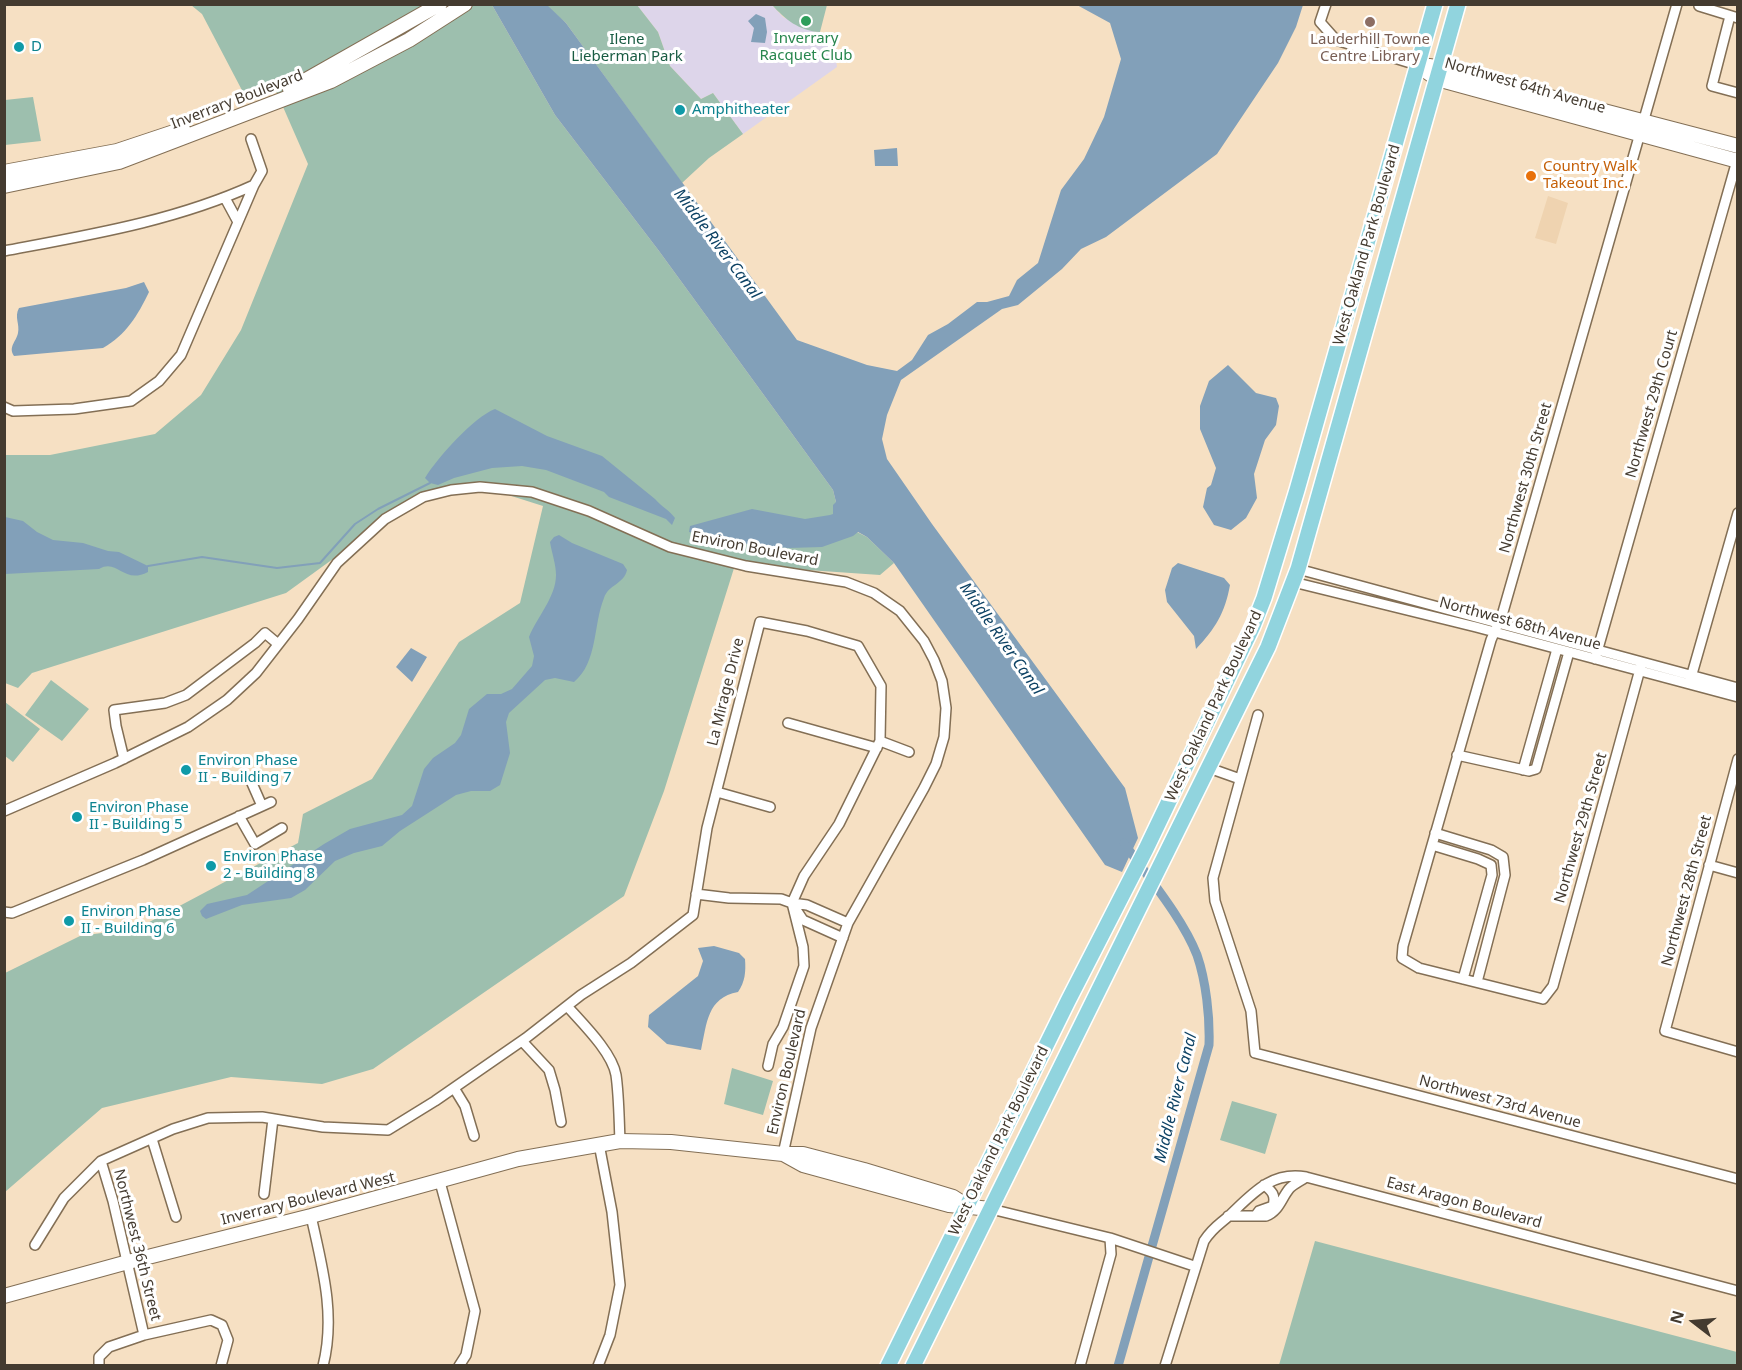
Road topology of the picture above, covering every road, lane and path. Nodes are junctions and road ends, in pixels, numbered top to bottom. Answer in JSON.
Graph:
{"nodes":[{"id":1,"x":440,"y":4,"type":"edge"},
{"id":2,"x":465,"y":4,"type":"edge"},
{"id":3,"x":1326,"y":4,"type":"edge"},
{"id":4,"x":1435,"y":4,"type":"edge"},
{"id":5,"x":1458,"y":4,"type":"edge"},
{"id":6,"x":1677,"y":4,"type":"edge"},
{"id":7,"x":1698,"y":6,"type":"dead end"},
{"id":8,"x":1734,"y":17,"type":"edge"},
{"id":9,"x":1417,"y":65,"type":"junction"},
{"id":10,"x":1438,"y":73,"type":"junction"},
{"id":11,"x":1737,"y":93,"type":"edge"},
{"id":12,"x":1530,"y":99,"type":"junction"},
{"id":13,"x":1642,"y":129,"type":"junction"},
{"id":14,"x":251,"y":139,"type":"dead end"},
{"id":15,"x":1737,"y":156,"type":"edge"},
{"id":16,"x":4,"y":172,"type":"edge"},
{"id":17,"x":254,"y":185,"type":"junction"},
{"id":18,"x":4,"y":186,"type":"edge"},
{"id":19,"x":225,"y":198,"type":"junction"},
{"id":20,"x":238,"y":222,"type":"junction"},
{"id":21,"x":4,"y":251,"type":"edge"},
{"id":22,"x":1354,"y":292,"type":"junction"},
{"id":23,"x":1369,"y":319,"type":"junction"},
{"id":24,"x":1346,"y":320,"type":"junction"},
{"id":25,"x":1358,"y":357,"type":"junction"},
{"id":26,"x":4,"y":407,"type":"edge"},
{"id":27,"x":1737,"y":513,"type":"edge"},
{"id":28,"x":1296,"y":576,"type":"junction"},
{"id":29,"x":1495,"y":628,"type":"junction"},
{"id":30,"x":278,"y":644,"type":"junction"},
{"id":31,"x":1557,"y":649,"type":"junction"},
{"id":32,"x":1569,"y":652,"type":"junction"},
{"id":33,"x":1596,"y":655,"type":"junction"},
{"id":34,"x":1641,"y":667,"type":"junction"},
{"id":35,"x":1690,"y":680,"type":"junction"},
{"id":36,"x":1737,"y":688,"type":"edge"},
{"id":37,"x":1737,"y":697,"type":"edge"},
{"id":38,"x":1258,"y":715,"type":"dead end"},
{"id":39,"x":788,"y":723,"type":"dead end"},
{"id":40,"x":878,"y":745,"type":"junction"},
{"id":41,"x":909,"y":752,"type":"dead end"},
{"id":42,"x":1457,"y":754,"type":"junction"},
{"id":43,"x":124,"y":759,"type":"junction"},
{"id":44,"x":1737,"y":759,"type":"edge"},
{"id":45,"x":1209,"y":768,"type":"junction"},
{"id":46,"x":1523,"y":770,"type":"junction"},
{"id":47,"x":1240,"y":779,"type":"junction"},
{"id":48,"x":251,"y":781,"type":"dead end"},
{"id":49,"x":717,"y":792,"type":"junction"},
{"id":50,"x":770,"y":807,"type":"dead end"},
{"id":51,"x":4,"y":811,"type":"edge"},
{"id":52,"x":239,"y":816,"type":"junction"},
{"id":53,"x":282,"y":828,"type":"dead end"},
{"id":54,"x":1435,"y":833,"type":"junction"},
{"id":55,"x":1432,"y":845,"type":"junction"},
{"id":56,"x":1709,"y":865,"type":"junction"},
{"id":57,"x":1737,"y":873,"type":"edge"},
{"id":58,"x":696,"y":894,"type":"junction"},
{"id":59,"x":792,"y":903,"type":"junction"},
{"id":60,"x":4,"y":912,"type":"edge"},
{"id":61,"x":848,"y":924,"type":"junction"},
{"id":62,"x":843,"y":938,"type":"junction"},
{"id":63,"x":1463,"y":979,"type":"junction"},
{"id":64,"x":1477,"y":982,"type":"junction"},
{"id":65,"x":1068,"y":1001,"type":"junction"},
{"id":66,"x":567,"y":1006,"type":"junction"},
{"id":67,"x":1075,"y":1038,"type":"junction"},
{"id":68,"x":522,"y":1041,"type":"junction"},
{"id":69,"x":1737,"y":1052,"type":"edge"},
{"id":70,"x":768,"y":1066,"type":"dead end"},
{"id":71,"x":454,"y":1088,"type":"junction"},
{"id":72,"x":273,"y":1119,"type":"junction"},
{"id":73,"x":561,"y":1122,"type":"dead end"},
{"id":74,"x":474,"y":1136,"type":"dead end"},
{"id":75,"x":152,"y":1139,"type":"junction"},
{"id":76,"x":620,"y":1141,"type":"junction"},
{"id":77,"x":599,"y":1144,"type":"junction"},
{"id":78,"x":783,"y":1154,"type":"junction"},
{"id":79,"x":101,"y":1161,"type":"junction"},
{"id":80,"x":1306,"y":1177,"type":"junction"},
{"id":81,"x":1737,"y":1179,"type":"edge"},
{"id":82,"x":440,"y":1182,"type":"junction"},
{"id":83,"x":1264,"y":1185,"type":"junction"},
{"id":84,"x":264,"y":1194,"type":"dead end"},
{"id":85,"x":967,"y":1206,"type":"junction"},
{"id":86,"x":991,"y":1209,"type":"junction"},
{"id":87,"x":1256,"y":1215,"type":"junction"},
{"id":88,"x":176,"y":1216,"type":"dead end"},
{"id":89,"x":311,"y":1216,"type":"junction"},
{"id":90,"x":1228,"y":1216,"type":"junction"},
{"id":91,"x":1110,"y":1238,"type":"junction"},
{"id":92,"x":34,"y":1245,"type":"dead end"},
{"id":93,"x":128,"y":1262,"type":"junction"},
{"id":94,"x":1194,"y":1266,"type":"junction"},
{"id":95,"x":1737,"y":1291,"type":"edge"},
{"id":96,"x":4,"y":1296,"type":"edge"},
{"id":97,"x":144,"y":1335,"type":"junction"},
{"id":98,"x":99,"y":1361,"type":"edge"},
{"id":99,"x":221,"y":1365,"type":"edge"},
{"id":100,"x":323,"y":1365,"type":"edge"},
{"id":101,"x":459,"y":1365,"type":"edge"},
{"id":102,"x":598,"y":1365,"type":"edge"},
{"id":103,"x":888,"y":1365,"type":"edge"},
{"id":104,"x":913,"y":1365,"type":"edge"},
{"id":105,"x":1080,"y":1365,"type":"edge"},
{"id":106,"x":1165,"y":1365,"type":"edge"}],
"edges":[{"from":1,"to":16,"type":"street","name":"Inverrary Boulevard"},
{"from":2,"to":18,"type":"street","name":"Inverrary Boulevard"},
{"from":3,"to":9,"type":"street"},
{"from":4,"to":9,"type":"main road","name":"West Oakland Park Boulevard"},
{"from":5,"to":10,"type":"main road","name":"West Oakland Park Boulevard"},
{"from":6,"to":13,"type":"street","name":"Northwest 30th Street"},
{"from":7,"to":8,"type":"street"},
{"from":8,"to":11,"type":"street"},
{"from":9,"to":10,"type":"street","name":"Northwest 64th Avenue"},
{"from":9,"to":22,"type":"main road","name":"West Oakland Park Boulevard"},
{"from":10,"to":12,"type":"street","name":"Northwest 64th Avenue"},
{"from":10,"to":12,"type":"street","name":"Northwest 64th Avenue"},
{"from":10,"to":23,"type":"main road","name":"West Oakland Park Boulevard"},
{"from":12,"to":13,"type":"street","name":"Northwest 64th Avenue"},
{"from":12,"to":13,"type":"street","name":"Northwest 64th Avenue"},
{"from":13,"to":15,"type":"street","name":"Northwest 64th Avenue"},
{"from":13,"to":29,"type":"street","name":"Northwest 30th Street"},
{"from":14,"to":17,"type":"street"},
{"from":15,"to":33,"type":"street","name":"Northwest 29th Court"},
{"from":17,"to":19,"type":"street"},
{"from":17,"to":20,"type":"street"},
{"from":19,"to":20,"type":"street"},
{"from":19,"to":21,"type":"street"},
{"from":20,"to":26,"type":"street"},
{"from":22,"to":23,"type":"main road"},
{"from":22,"to":24,"type":"main road","name":"West Oakland Park Boulevard"},
{"from":23,"to":25,"type":"main road","name":"West Oakland Park Boulevard"},
{"from":24,"to":25,"type":"main road"},
{"from":24,"to":65,"type":"main road","name":"West Oakland Park Boulevard"},
{"from":25,"to":28,"type":"main road","name":"West Oakland Park Boulevard"},
{"from":27,"to":35,"type":"street"},
{"from":28,"to":29,"type":"street","name":"Northwest 68th Avenue"},
{"from":28,"to":29,"type":"street","name":"Northwest 68th Avenue"},
{"from":28,"to":45,"type":"main road","name":"West Oakland Park Boulevard"},
{"from":29,"to":31,"type":"street","name":"Northwest 68th Avenue"},
{"from":29,"to":33,"type":"street","name":"Northwest 68th Avenue"},
{"from":29,"to":42,"type":"street","name":"Northwest 30th Street"},
{"from":30,"to":43,"type":"street","name":"Environ Boulevard"},
{"from":30,"to":43,"type":"street"},
{"from":30,"to":61,"type":"street","name":"Environ Boulevard"},
{"from":31,"to":32,"type":"street","name":"Northwest 68th Avenue"},
{"from":31,"to":46,"type":"street"},
{"from":32,"to":33,"type":"street","name":"Northwest 68th Avenue"},
{"from":32,"to":46,"type":"street"},
{"from":33,"to":34,"type":"street","name":"Northwest 68th Avenue"},
{"from":34,"to":35,"type":"street","name":"Northwest 68th Avenue"},
{"from":34,"to":64,"type":"street","name":"Northwest 29th Street"},
{"from":35,"to":36,"type":"street","name":"Northwest 68th Avenue"},
{"from":35,"to":37,"type":"street","name":"Northwest 68th Avenue"},
{"from":38,"to":47,"type":"street"},
{"from":39,"to":40,"type":"street"},
{"from":40,"to":41,"type":"street"},
{"from":40,"to":49,"type":"street","name":"La Mirage Drive"},
{"from":40,"to":59,"type":"street","name":"La Mirage Drive"},
{"from":42,"to":46,"type":"street"},
{"from":42,"to":54,"type":"street","name":"Northwest 30th Street"},
{"from":43,"to":51,"type":"street","name":"Environ Boulevard"},
{"from":44,"to":56,"type":"street","name":"Northwest 28th Street"},
{"from":45,"to":47,"type":"street"},
{"from":45,"to":67,"type":"main road","name":"West Oakland Park Boulevard"},
{"from":47,"to":81,"type":"street","name":"Northwest 73rd Avenue"},
{"from":48,"to":52,"type":"street"},
{"from":49,"to":50,"type":"street"},
{"from":49,"to":58,"type":"street","name":"La Mirage Drive"},
{"from":52,"to":53,"type":"street"},
{"from":52,"to":60,"type":"street"},
{"from":54,"to":55,"type":"street","name":"Northwest 30th Street"},
{"from":54,"to":64,"type":"street"},
{"from":55,"to":63,"type":"street"},
{"from":55,"to":63,"type":"street","name":"Northwest 30th Street"},
{"from":56,"to":57,"type":"street"},
{"from":56,"to":69,"type":"street","name":"Northwest 28th Street"},
{"from":58,"to":59,"type":"street"},
{"from":58,"to":66,"type":"street"},
{"from":59,"to":61,"type":"street"},
{"from":59,"to":62,"type":"street"},
{"from":59,"to":70,"type":"street"},
{"from":61,"to":62,"type":"street","name":"Environ Boulevard"},
{"from":62,"to":78,"type":"street","name":"Environ Boulevard"},
{"from":63,"to":64,"type":"street"},
{"from":65,"to":67,"type":"main road"},
{"from":65,"to":85,"type":"main road","name":"West Oakland Park Boulevard"},
{"from":66,"to":68,"type":"street"},
{"from":66,"to":76,"type":"street"},
{"from":67,"to":86,"type":"main road","name":"West Oakland Park Boulevard"},
{"from":68,"to":71,"type":"street"},
{"from":68,"to":73,"type":"street"},
{"from":71,"to":72,"type":"street"},
{"from":71,"to":74,"type":"street"},
{"from":72,"to":75,"type":"street"},
{"from":72,"to":84,"type":"street","name":"Inverrary Boulevard West"},
{"from":75,"to":79,"type":"street"},
{"from":75,"to":88,"type":"street"},
{"from":76,"to":77,"type":"street","name":"Inverrary Boulevard West"},
{"from":76,"to":78,"type":"street","name":"Inverrary Boulevard West"},
{"from":77,"to":82,"type":"street","name":"Inverrary Boulevard West"},
{"from":77,"to":102,"type":"street"},
{"from":78,"to":85,"type":"street","name":"Inverrary Boulevard West"},
{"from":79,"to":92,"type":"street"},
{"from":79,"to":93,"type":"street","name":"Northwest 36th Street"},
{"from":80,"to":83,"type":"street","name":"East Aragon Boulevard"},
{"from":80,"to":87,"type":"street"},
{"from":80,"to":95,"type":"street","name":"East Aragon Boulevard"},
{"from":82,"to":89,"type":"street","name":"Inverrary Boulevard West"},
{"from":82,"to":101,"type":"street"},
{"from":83,"to":87,"type":"street"},
{"from":83,"to":90,"type":"street","name":"East Aragon Boulevard"},
{"from":85,"to":86,"type":"street","name":"Inverrary Boulevard West"},
{"from":85,"to":103,"type":"main road","name":"West Oakland Park Boulevard"},
{"from":86,"to":91,"type":"street","name":"Inverrary Boulevard West"},
{"from":86,"to":104,"type":"main road","name":"West Oakland Park Boulevard"},
{"from":87,"to":90,"type":"street"},
{"from":89,"to":93,"type":"street","name":"Inverrary Boulevard West"},
{"from":89,"to":100,"type":"street"},
{"from":90,"to":94,"type":"street","name":"East Aragon Boulevard"},
{"from":91,"to":94,"type":"street","name":"Inverrary Boulevard West"},
{"from":91,"to":105,"type":"street"},
{"from":93,"to":96,"type":"street","name":"Inverrary Boulevard West"},
{"from":93,"to":97,"type":"street","name":"Northwest 36th Street"},
{"from":94,"to":106,"type":"street"},
{"from":97,"to":98,"type":"street"},
{"from":97,"to":99,"type":"street"}]}
